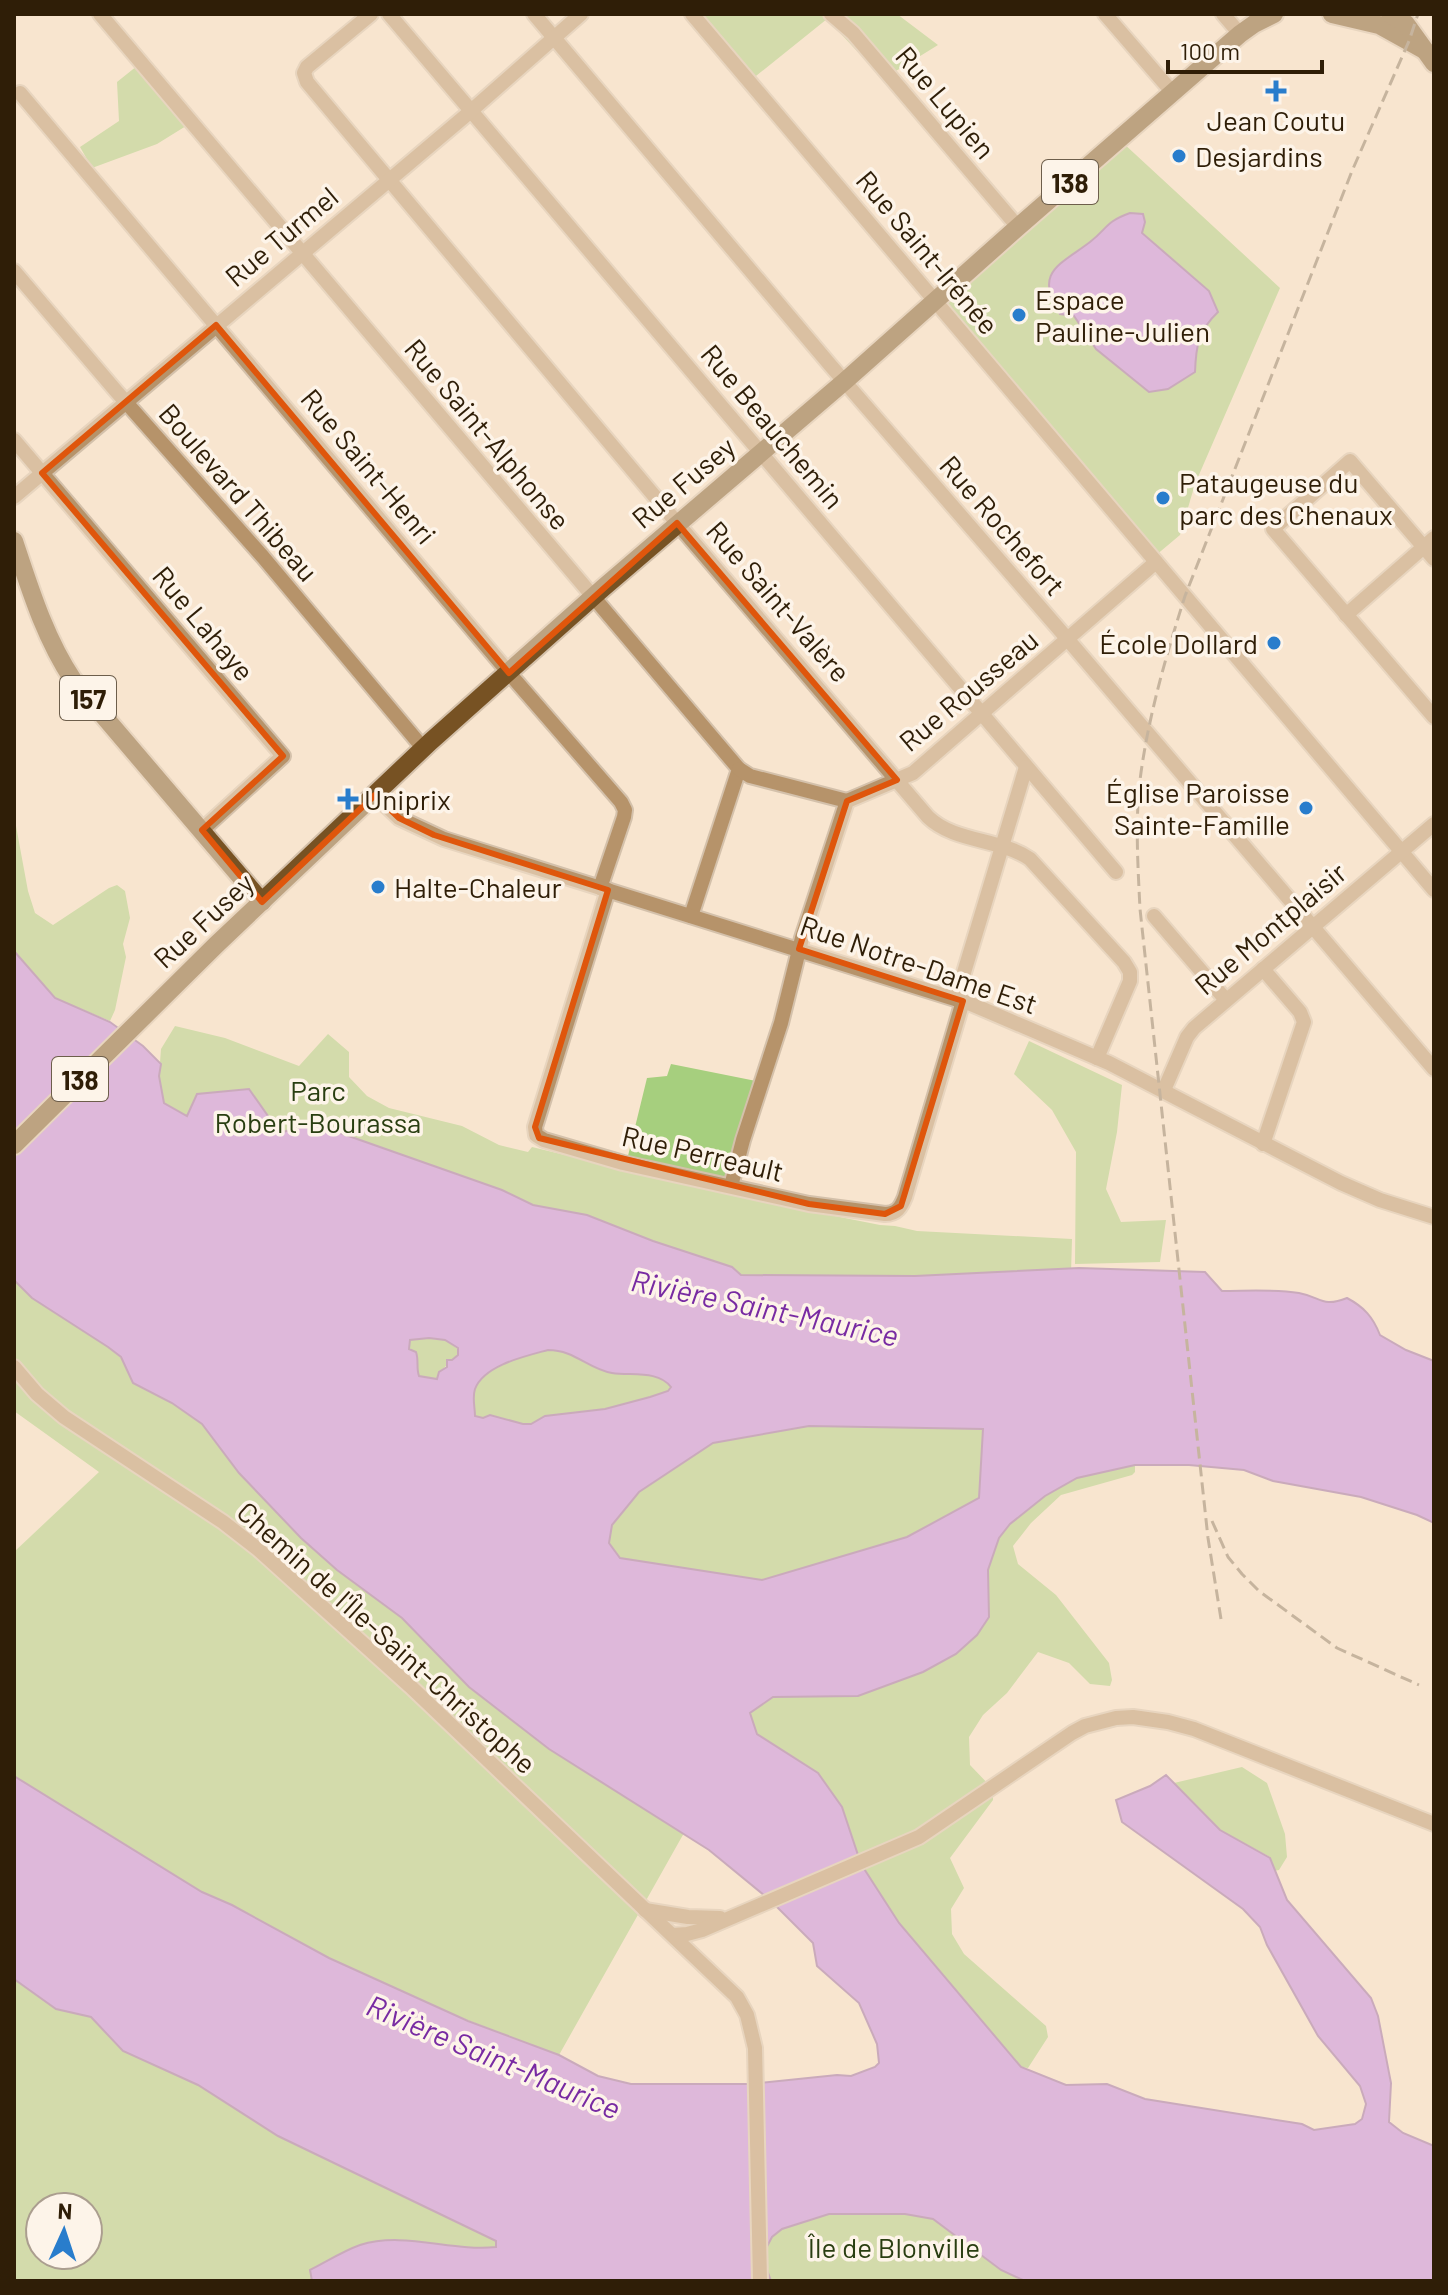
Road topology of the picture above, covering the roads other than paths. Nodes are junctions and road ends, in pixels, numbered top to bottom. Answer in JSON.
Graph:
{"nodes":[{"id":1,"x":100,"y":14,"type":"edge"},
{"id":2,"x":371,"y":14,"type":"edge"},
{"id":3,"x":389,"y":14,"type":"edge"},
{"id":4,"x":534,"y":14,"type":"edge"},
{"id":5,"x":581,"y":14,"type":"edge"},
{"id":6,"x":692,"y":14,"type":"edge"},
{"id":7,"x":831,"y":14,"type":"edge"},
{"id":8,"x":1105,"y":14,"type":"edge"},
{"id":9,"x":1223,"y":14,"type":"edge"},
{"id":10,"x":1274,"y":14,"type":"edge"},
{"id":11,"x":1332,"y":14,"type":"edge"},
{"id":12,"x":1398,"y":17,"type":"edge"},
{"id":13,"x":1240,"y":34,"type":"junction"},
{"id":14,"x":554,"y":37,"type":"junction"},
{"id":15,"x":1429,"y":56,"type":"edge"},
{"id":16,"x":20,"y":93,"type":"dead end"},
{"id":17,"x":1173,"y":93,"type":"junction"},
{"id":18,"x":471,"y":110,"type":"junction"},
{"id":19,"x":388,"y":180,"type":"junction"},
{"id":20,"x":1018,"y":227,"type":"junction"},
{"id":21,"x":302,"y":253,"type":"junction"},
{"id":22,"x":14,"y":271,"type":"edge"},
{"id":23,"x":935,"y":301,"type":"junction"},
{"id":24,"x":216,"y":325,"type":"junction"},
{"id":25,"x":845,"y":381,"type":"junction"},
{"id":26,"x":126,"y":402,"type":"junction"},
{"id":27,"x":14,"y":440,"type":"edge"},
{"id":28,"x":761,"y":453,"type":"junction"},
{"id":29,"x":42,"y":473,"type":"junction"},
{"id":30,"x":14,"y":497,"type":"edge"},
{"id":31,"x":677,"y":523,"type":"junction"},
{"id":32,"x":14,"y":541,"type":"edge"},
{"id":33,"x":1429,"y":543,"type":"edge"},
{"id":34,"x":1434,"y":559,"type":"edge"},
{"id":35,"x":1156,"y":562,"type":"junction"},
{"id":36,"x":592,"y":597,"type":"junction"},
{"id":37,"x":1346,"y":615,"type":"junction"},
{"id":38,"x":1067,"y":639,"type":"junction"},
{"id":39,"x":509,"y":673,"type":"junction"},
{"id":40,"x":981,"y":714,"type":"junction"},
{"id":41,"x":1434,"y":717,"type":"edge"},
{"id":42,"x":423,"y":748,"type":"junction"},
{"id":43,"x":1026,"y":767,"type":"junction"},
{"id":44,"x":739,"y":769,"type":"junction"},
{"id":45,"x":897,"y":780,"type":"junction"},
{"id":46,"x":375,"y":795,"type":"junction"},
{"id":47,"x":847,"y":801,"type":"junction"},
{"id":48,"x":1434,"y":824,"type":"edge"},
{"id":49,"x":202,"y":830,"type":"junction"},
{"id":50,"x":1004,"y":848,"type":"junction"},
{"id":51,"x":1401,"y":851,"type":"junction"},
{"id":52,"x":1116,"y":872,"type":"dead end"},
{"id":53,"x":604,"y":889,"type":"junction"},
{"id":54,"x":1434,"y":890,"type":"edge"},
{"id":55,"x":262,"y":902,"type":"junction"},
{"id":56,"x":691,"y":916,"type":"junction"},
{"id":57,"x":1154,"y":916,"type":"dead end"},
{"id":58,"x":1312,"y":927,"type":"junction"},
{"id":59,"x":800,"y":949,"type":"junction"},
{"id":60,"x":1263,"y":969,"type":"junction"},
{"id":61,"x":960,"y":1000,"type":"junction"},
{"id":62,"x":1226,"y":1000,"type":"junction"},
{"id":63,"x":1097,"y":1058,"type":"junction"},
{"id":64,"x":1434,"y":1069,"type":"edge"},
{"id":65,"x":1164,"y":1090,"type":"junction"},
{"id":66,"x":1263,"y":1144,"type":"junction"},
{"id":67,"x":14,"y":1145,"type":"edge"},
{"id":68,"x":731,"y":1186,"type":"junction"},
{"id":69,"x":1434,"y":1217,"type":"edge"},
{"id":70,"x":14,"y":1367,"type":"edge"},
{"id":71,"x":1434,"y":1824,"type":"edge"},
{"id":72,"x":645,"y":1910,"type":"junction"},
{"id":73,"x":726,"y":1918,"type":"junction"},
{"id":74,"x":673,"y":1935,"type":"junction"},
{"id":75,"x":760,"y":2281,"type":"edge"}],
"edges":[{"from":1,"to":21,"type":"street","name":"Rue Saint-Alphonse"},
{"from":2,"to":19,"type":"street","name":"Rue Saint-Valère"},
{"from":3,"to":18,"type":"street","name":"Rue Beauchemin"},
{"from":4,"to":14,"type":"street","name":"Rue Rochefort"},
{"from":5,"to":14,"type":"street","name":"Rue Turmel"},
{"from":6,"to":23,"type":"street","name":"Rue Saint-Irénée"},
{"from":7,"to":20,"type":"street","name":"Rue Lupien"},
{"from":8,"to":17,"type":"street"},
{"from":9,"to":13,"type":"street"},
{"from":10,"to":13,"type":"main road","name":"Rue Fusey","number":"138"},
{"from":11,"to":15,"type":"main road"},
{"from":12,"to":15,"type":"main road"},
{"from":13,"to":17,"type":"main road","name":"Rue Fusey","number":"138"},
{"from":14,"to":18,"type":"street","name":"Rue Turmel"},
{"from":14,"to":25,"type":"street","name":"Rue Rochefort"},
{"from":16,"to":24,"type":"street","name":"Rue Saint-Henri"},
{"from":17,"to":20,"type":"main road","name":"Rue Fusey","number":"138"},
{"from":18,"to":19,"type":"street","name":"Rue Turmel"},
{"from":18,"to":28,"type":"street","name":"Rue Beauchemin"},
{"from":19,"to":21,"type":"street","name":"Rue Turmel"},
{"from":19,"to":31,"type":"street","name":"Rue Saint-Valère"},
{"from":20,"to":23,"type":"main road","name":"Rue Fusey","number":"138"},
{"from":21,"to":24,"type":"street","name":"Rue Turmel"},
{"from":21,"to":36,"type":"street","name":"Rue Saint-Alphonse"},
{"from":22,"to":26,"type":"street","name":"Boulevard Thibeau"},
{"from":23,"to":25,"type":"main road","name":"Rue Fusey","number":"138"},
{"from":23,"to":35,"type":"street","name":"Rue Saint-Irénée"},
{"from":24,"to":26,"type":"street","name":"Rue Turmel"},
{"from":24,"to":39,"type":"street","name":"Rue Saint-Henri"},
{"from":25,"to":28,"type":"main road","name":"Rue Fusey","number":"138"},
{"from":25,"to":38,"type":"street","name":"Rue Rochefort"},
{"from":26,"to":29,"type":"street","name":"Rue Turmel"},
{"from":26,"to":42,"type":"street","name":"Boulevard Thibeau"},
{"from":27,"to":29,"type":"street","name":"Rue Lahaye"},
{"from":28,"to":31,"type":"main road","name":"Rue Fusey","number":"138"},
{"from":28,"to":40,"type":"street","name":"Rue Beauchemin"},
{"from":29,"to":30,"type":"street","name":"Rue Turmel"},
{"from":29,"to":49,"type":"street","name":"Rue Lahaye"},
{"from":31,"to":36,"type":"main road","name":"Rue Fusey","number":"138"},
{"from":31,"to":45,"type":"street","name":"Rue Saint-Valère"},
{"from":32,"to":49,"type":"main road","number":"157"},
{"from":33,"to":34,"type":"street"},
{"from":33,"to":37,"type":"street"},
{"from":33,"to":37,"type":"street"},
{"from":35,"to":38,"type":"street","name":"Rue Rousseau"},
{"from":35,"to":51,"type":"street","name":"Rue Saint-Irénée"},
{"from":36,"to":39,"type":"main road","name":"Rue Fusey","number":"138"},
{"from":36,"to":44,"type":"street","name":"Rue Saint-Alphonse"},
{"from":37,"to":41,"type":"street"},
{"from":38,"to":40,"type":"street","name":"Rue Rousseau"},
{"from":38,"to":58,"type":"street","name":"Rue Rochefort"},
{"from":39,"to":42,"type":"main road","name":"Rue Fusey","number":"138"},
{"from":39,"to":53,"type":"street","name":"Rue Saint-Henri"},
{"from":40,"to":43,"type":"street","name":"Rue Beauchemin"},
{"from":40,"to":45,"type":"street","name":"Rue Rousseau"},
{"from":42,"to":46,"type":"main road","name":"Rue Fusey","number":"138"},
{"from":43,"to":50,"type":"street"},
{"from":43,"to":52,"type":"street","name":"Rue Beauchemin"},
{"from":44,"to":47,"type":"street"},
{"from":44,"to":56,"type":"street"},
{"from":45,"to":47,"type":"street","name":"Rue Rousseau"},
{"from":45,"to":50,"type":"street","name":"Rue Saint-Valère"},
{"from":46,"to":53,"type":"street","name":"Rue Notre-Dame Est"},
{"from":46,"to":55,"type":"main road","name":"Rue Fusey","number":"138"},
{"from":47,"to":59,"type":"street"},
{"from":48,"to":51,"type":"street","name":"Rue Montplaisir"},
{"from":49,"to":55,"type":"main road","number":"157"},
{"from":50,"to":61,"type":"street"},
{"from":50,"to":63,"type":"street","name":"Rue Saint-Valère"},
{"from":51,"to":54,"type":"street","name":"Rue Saint-Irénée"},
{"from":51,"to":58,"type":"street","name":"Rue Montplaisir"},
{"from":53,"to":56,"type":"street","name":"Rue Notre-Dame Est"},
{"from":53,"to":68,"type":"street","name":"Rue Perreault"},
{"from":55,"to":67,"type":"main road","name":"Rue Fusey","number":"138"},
{"from":56,"to":59,"type":"street","name":"Rue Notre-Dame Est"},
{"from":57,"to":62,"type":"street"},
{"from":58,"to":60,"type":"street","name":"Rue Montplaisir"},
{"from":58,"to":64,"type":"street","name":"Rue Rochefort"},
{"from":59,"to":61,"type":"street","name":"Rue Notre-Dame Est"},
{"from":59,"to":68,"type":"street"},
{"from":60,"to":62,"type":"street","name":"Rue Montplaisir"},
{"from":60,"to":66,"type":"street"},
{"from":61,"to":63,"type":"street","name":"Rue Notre-Dame Est"},
{"from":61,"to":68,"type":"street","name":"Rue Perreault"},
{"from":62,"to":65,"type":"street","name":"Rue Montplaisir"},
{"from":63,"to":65,"type":"street","name":"Rue Notre-Dame Est"},
{"from":65,"to":66,"type":"street","name":"Rue Notre-Dame Est"},
{"from":66,"to":69,"type":"street","name":"Rue Notre-Dame Est"},
{"from":70,"to":72,"type":"street","name":"Chemin de l'Île-Saint-Christophe"},
{"from":71,"to":73,"type":"street"},
{"from":72,"to":73,"type":"street"},
{"from":72,"to":74,"type":"street","name":"Chemin de l'Île-Saint-Christophe"},
{"from":73,"to":74,"type":"street"},
{"from":74,"to":75,"type":"street","name":"Chemin de l'Île-Saint-Christophe"}]}
